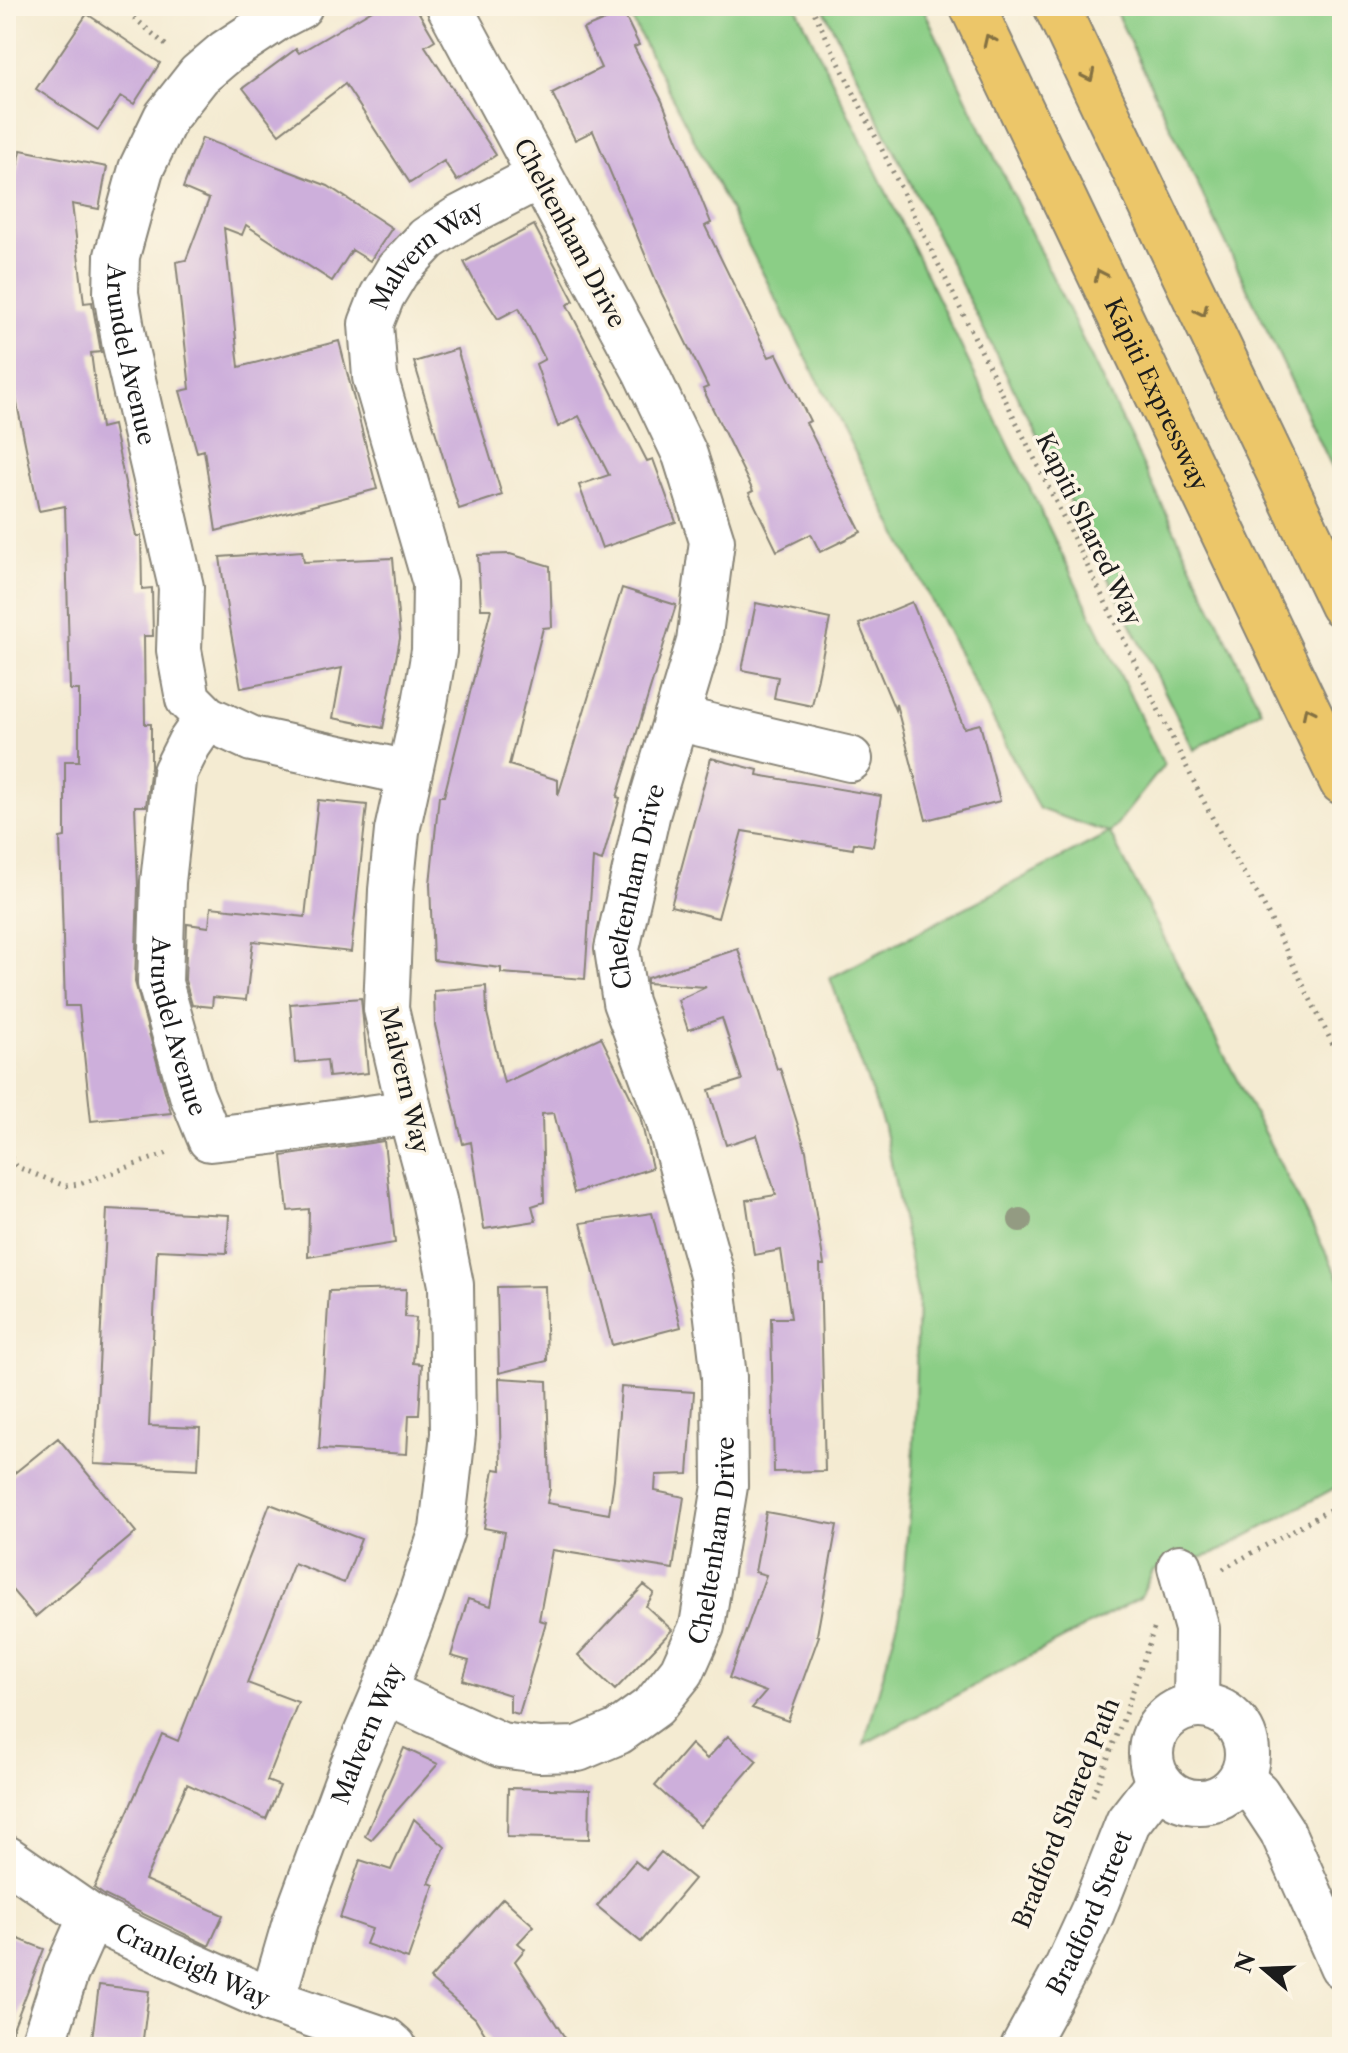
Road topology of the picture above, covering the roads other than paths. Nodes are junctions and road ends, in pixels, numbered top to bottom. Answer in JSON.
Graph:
{"nodes":[{"id":1,"x":300,"y":6,"type":"edge"},
{"id":2,"x":449,"y":6,"type":"edge"},
{"id":3,"x":972,"y":6,"type":"edge"},
{"id":4,"x":1056,"y":6,"type":"edge"},
{"id":5,"x":540,"y":176,"type":"junction"},
{"id":6,"x":1342,"y":605,"type":"edge"},
{"id":7,"x":207,"y":718,"type":"junction"},
{"id":8,"x":676,"y":718,"type":"junction"},
{"id":9,"x":850,"y":759,"type":"dead end"},
{"id":10,"x":409,"y":773,"type":"junction"},
{"id":11,"x":1342,"y":782,"type":"edge"},
{"id":12,"x":410,"y":1112,"type":"junction"},
{"id":13,"x":1200,"y":1569,"type":"road end"},
{"id":14,"x":384,"y":1692,"type":"junction"},
{"id":15,"x":1196,"y":1706,"type":"junction"},
{"id":16,"x":1241,"y":1779,"type":"junction"},
{"id":17,"x":1159,"y":1782,"type":"junction"},
{"id":18,"x":6,"y":1858,"type":"edge"},
{"id":19,"x":91,"y":1917,"type":"junction"},
{"id":20,"x":1342,"y":1966,"type":"edge"},
{"id":21,"x":272,"y":2001,"type":"junction"},
{"id":22,"x":42,"y":2047,"type":"edge"},
{"id":23,"x":394,"y":2047,"type":"edge"},
{"id":24,"x":1023,"y":2047,"type":"edge"}],
"edges":[{"from":1,"to":7,"type":"street","name":"Arundel Avenue"},
{"from":2,"to":5,"type":"street","name":"Cheltenham Drive"},
{"from":11,"to":3,"type":"highway","name":"Kāpiti Expressway","one_way":true},
{"from":4,"to":6,"type":"highway","one_way":true},
{"from":5,"to":8,"type":"street","name":"Cheltenham Drive"},
{"from":5,"to":10,"type":"street","name":"Malvern Way"},
{"from":7,"to":10,"type":"street"},
{"from":7,"to":12,"type":"street","name":"Arundel Avenue"},
{"from":8,"to":9,"type":"street"},
{"from":8,"to":14,"type":"street","name":"Cheltenham Drive"},
{"from":10,"to":12,"type":"street","name":"Malvern Way"},
{"from":12,"to":14,"type":"street","name":"Malvern Way"},
{"from":13,"to":15,"type":"street"},
{"from":14,"to":21,"type":"street","name":"Malvern Way"},
{"from":15,"to":16,"type":"street"},
{"from":15,"to":17,"type":"street"},
{"from":16,"to":17,"type":"street"},
{"from":16,"to":20,"type":"street"},
{"from":17,"to":24,"type":"street","name":"Bradford Street"},
{"from":18,"to":19,"type":"street","name":"Cranleigh Way"},
{"from":19,"to":21,"type":"street","name":"Cranleigh Way"},
{"from":19,"to":22,"type":"street"},
{"from":21,"to":23,"type":"street","name":"Cranleigh Way"}]}
